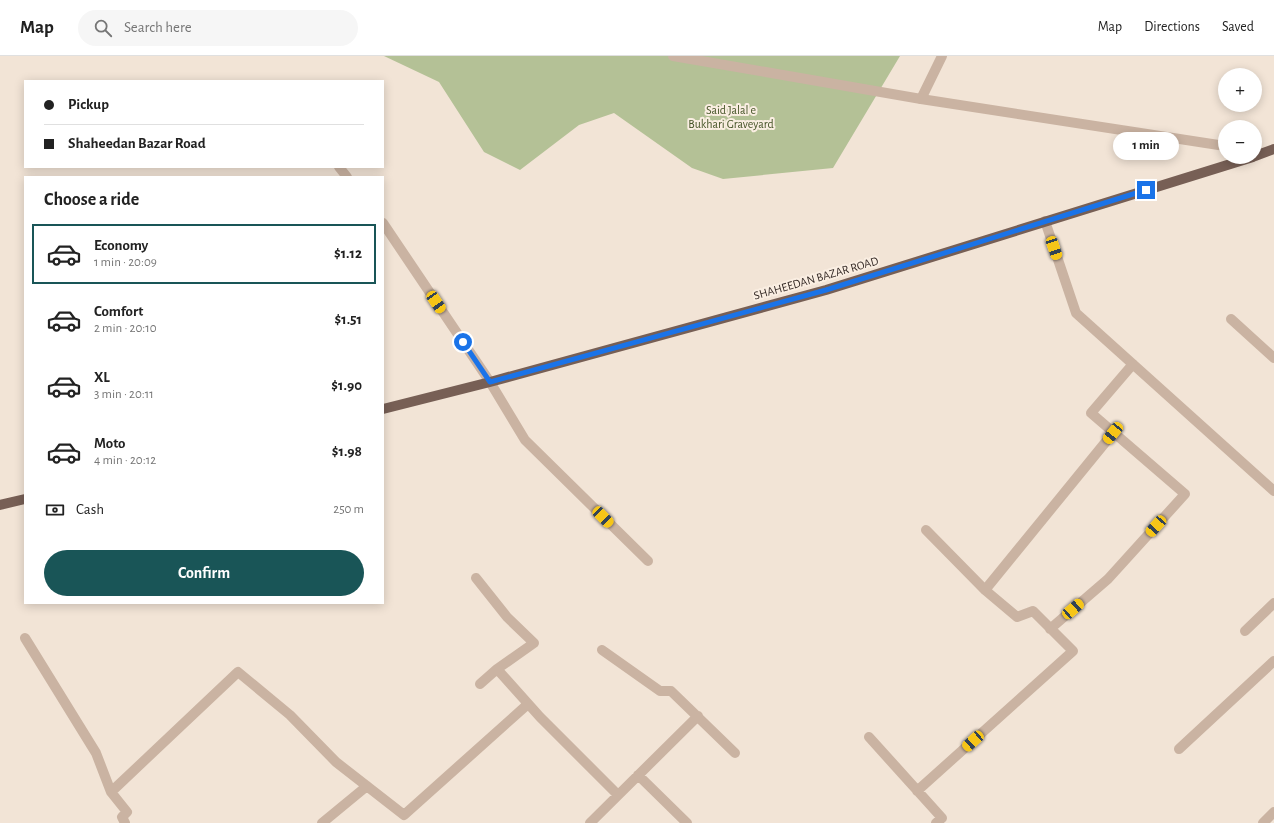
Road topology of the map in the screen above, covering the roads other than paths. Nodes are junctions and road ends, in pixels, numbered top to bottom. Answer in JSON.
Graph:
{"nodes":[{"id":1,"x":673,"y":56,"type":"edge"},
{"id":2,"x":942,"y":56,"type":"edge"},
{"id":3,"x":920,"y":99,"type":"junction"},
{"id":4,"x":1218,"y":145,"type":"edge"},
{"id":5,"x":1231,"y":164,"type":"edge"},
{"id":6,"x":340,"y":168,"type":"edge"},
{"id":7,"x":347,"y":176,"type":"edge"},
{"id":8,"x":1045,"y":221,"type":"junction"},
{"id":9,"x":384,"y":223,"type":"edge"},
{"id":10,"x":1231,"y":319,"type":"dead end"},
{"id":11,"x":1274,"y":358,"type":"edge"},
{"id":12,"x":1133,"y":364,"type":"junction"},
{"id":13,"x":490,"y":382,"type":"junction"},
{"id":14,"x":384,"y":409,"type":"edge"},
{"id":15,"x":1113,"y":433,"type":"junction"},
{"id":16,"x":1274,"y":491,"type":"edge"},
{"id":17,"x":24,"y":499,"type":"edge"},
{"id":18,"x":0,"y":505,"type":"edge"},
{"id":19,"x":926,"y":530,"type":"dead end"},
{"id":20,"x":648,"y":561,"type":"dead end"},
{"id":21,"x":476,"y":578,"type":"dead end"},
{"id":22,"x":985,"y":590,"type":"junction"},
{"id":23,"x":1274,"y":603,"type":"edge"},
{"id":24,"x":1050,"y":629,"type":"junction"},
{"id":25,"x":1245,"y":631,"type":"dead end"},
{"id":26,"x":25,"y":638,"type":"dead end"},
{"id":27,"x":602,"y":650,"type":"dead end"},
{"id":28,"x":1274,"y":661,"type":"edge"},
{"id":29,"x":497,"y":669,"type":"junction"},
{"id":30,"x":480,"y":684,"type":"dead end"},
{"id":31,"x":528,"y":704,"type":"junction"},
{"id":32,"x":698,"y":716,"type":"junction"},
{"id":33,"x":869,"y":737,"type":"dead end"},
{"id":34,"x":1179,"y":749,"type":"dead end"},
{"id":35,"x":735,"y":753,"type":"dead end"},
{"id":36,"x":638,"y":776,"type":"junction"},
{"id":37,"x":367,"y":786,"type":"junction"},
{"id":38,"x":917,"y":791,"type":"junction"},
{"id":39,"x":111,"y":792,"type":"junction"},
{"id":40,"x":618,"y":795,"type":"junction"},
{"id":41,"x":1274,"y":812,"type":"edge"},
{"id":42,"x":124,"y":823,"type":"edge"},
{"id":43,"x":322,"y":823,"type":"edge"},
{"id":44,"x":590,"y":823,"type":"edge"},
{"id":45,"x":687,"y":823,"type":"edge"},
{"id":46,"x":936,"y":823,"type":"edge"},
{"id":47,"x":1263,"y":823,"type":"edge"}],
"edges":[{"from":1,"to":3,"type":"street"},
{"from":2,"to":3,"type":"street"},
{"from":3,"to":4,"type":"street"},
{"from":5,"to":8,"type":"main road","name":"SHAHEEDAN BAZAR ROAD"},
{"from":6,"to":7,"type":"street"},
{"from":8,"to":12,"type":"street"},
{"from":8,"to":13,"type":"main road","name":"SHAHEEDAN BAZAR ROAD"},
{"from":9,"to":13,"type":"street"},
{"from":10,"to":11,"type":"street"},
{"from":12,"to":15,"type":"street"},
{"from":12,"to":16,"type":"street"},
{"from":13,"to":14,"type":"main road","name":"SHAHEEDAN BAZAR ROAD"},
{"from":13,"to":20,"type":"street"},
{"from":15,"to":22,"type":"street"},
{"from":15,"to":24,"type":"street"},
{"from":17,"to":18,"type":"main road"},
{"from":19,"to":22,"type":"street"},
{"from":21,"to":29,"type":"street"},
{"from":22,"to":24,"type":"street"},
{"from":23,"to":25,"type":"street"},
{"from":24,"to":38,"type":"street"},
{"from":26,"to":39,"type":"street"},
{"from":27,"to":32,"type":"street"},
{"from":28,"to":34,"type":"street"},
{"from":29,"to":30,"type":"street"},
{"from":29,"to":31,"type":"street"},
{"from":31,"to":37,"type":"street"},
{"from":31,"to":40,"type":"street"},
{"from":32,"to":35,"type":"street"},
{"from":32,"to":36,"type":"street"},
{"from":33,"to":38,"type":"street"},
{"from":36,"to":40,"type":"street"},
{"from":36,"to":45,"type":"street"},
{"from":37,"to":39,"type":"street"},
{"from":37,"to":43,"type":"street"},
{"from":38,"to":46,"type":"street"},
{"from":39,"to":42,"type":"street"},
{"from":40,"to":44,"type":"street"},
{"from":41,"to":47,"type":"street"}]}
